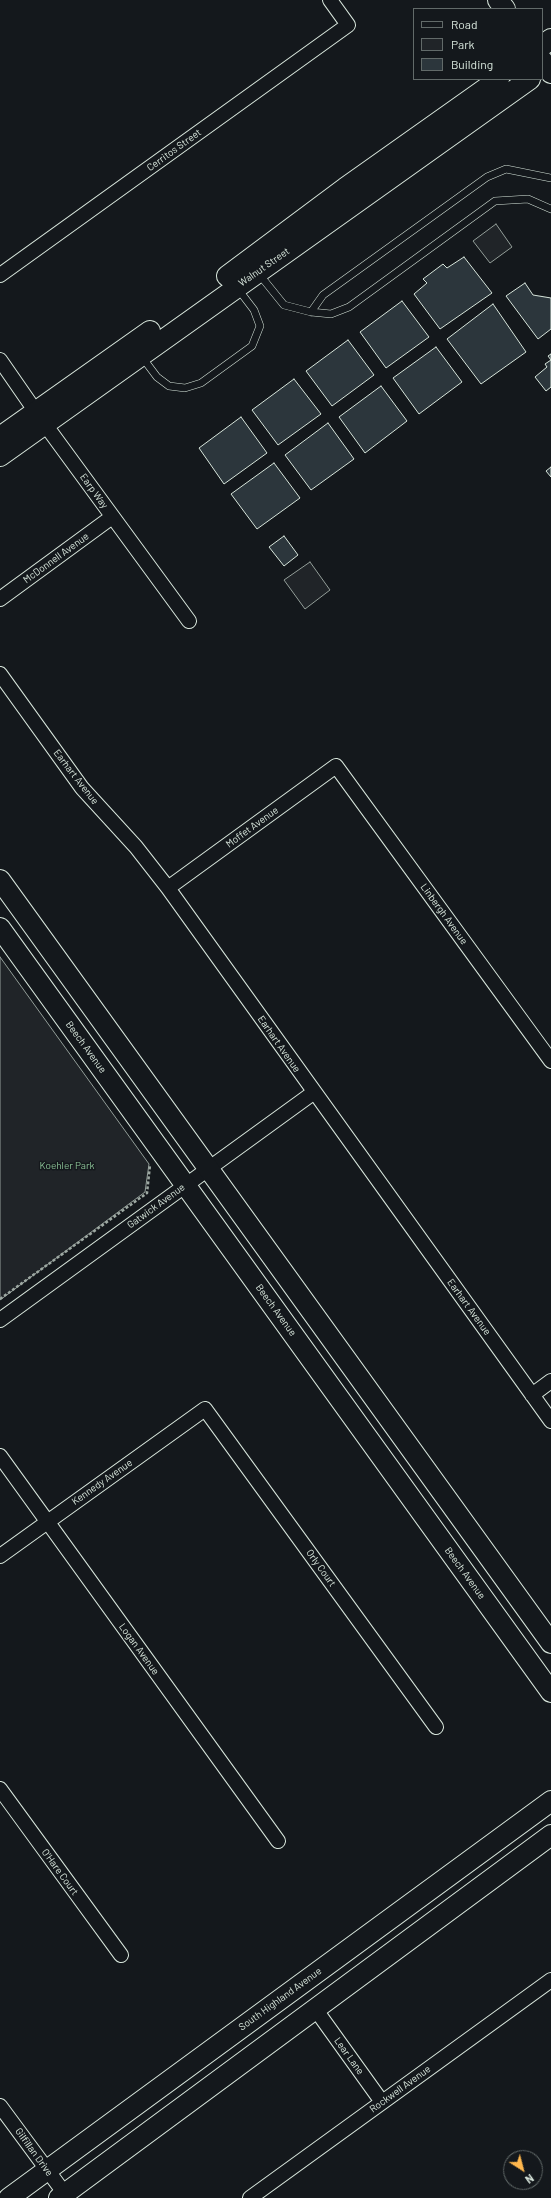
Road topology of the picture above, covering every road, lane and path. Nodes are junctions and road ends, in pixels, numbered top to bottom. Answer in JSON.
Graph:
{"nodes":[{"id":1,"x":330,"y":0,"type":"edge"},
{"id":2,"x":498,"y":0,"type":"edge"},
{"id":3,"x":504,"y":8,"type":"edge"},
{"id":4,"x":551,"y":39,"type":"edge"},
{"id":5,"x":543,"y":45,"type":"edge"},
{"id":6,"x":498,"y":80,"type":"edge"},
{"id":7,"x":529,"y":80,"type":"edge"},
{"id":8,"x":551,"y":178,"type":"edge"},
{"id":9,"x":551,"y":209,"type":"edge"},
{"id":10,"x":0,"y":275,"type":"edge"},
{"id":11,"x":246,"y":276,"type":"junction"},
{"id":12,"x":311,"y":312,"type":"junction"},
{"id":13,"x":140,"y":355,"type":"junction"},
{"id":14,"x":0,"y":360,"type":"edge"},
{"id":15,"x":40,"y":418,"type":"junction"},
{"id":16,"x":0,"y":437,"type":"edge"},
{"id":17,"x":0,"y":456,"type":"edge"},
{"id":18,"x":112,"y":517,"type":"junction"},
{"id":19,"x":0,"y":599,"type":"edge"},
{"id":20,"x":189,"y":621,"type":"dead end"},
{"id":21,"x":0,"y":674,"type":"edge"},
{"id":22,"x":336,"y":766,"type":"joint"},
{"id":23,"x":0,"y":880,"type":"edge"},
{"id":24,"x":168,"y":888,"type":"junction"},
{"id":25,"x":0,"y":928,"type":"edge"},
{"id":26,"x":551,"y":1062,"type":"edge"},
{"id":27,"x":313,"y":1093,"type":"junction"},
{"id":28,"x":150,"y":1163,"type":"dead end"},
{"id":29,"x":208,"y":1168,"type":"junction"},
{"id":30,"x":185,"y":1185,"type":"junction"},
{"id":31,"x":0,"y":1299,"type":"edge"},
{"id":32,"x":0,"y":1320,"type":"edge"},
{"id":33,"x":551,"y":1381,"type":"edge"},
{"id":34,"x":532,"y":1395,"type":"junction"},
{"id":35,"x":205,"y":1409,"type":"joint"},
{"id":36,"x":551,"y":1421,"type":"edge"},
{"id":37,"x":0,"y":1456,"type":"edge"},
{"id":38,"x":47,"y":1522,"type":"junction"},
{"id":39,"x":0,"y":1556,"type":"edge"},
{"id":40,"x":551,"y":1643,"type":"edge"},
{"id":41,"x":551,"y":1692,"type":"edge"},
{"id":42,"x":436,"y":1727,"type":"dead end"},
{"id":43,"x":0,"y":1789,"type":"edge"},
{"id":44,"x":551,"y":1801,"type":"edge"},
{"id":45,"x":551,"y":1835,"type":"edge"},
{"id":46,"x":278,"y":1841,"type":"dead end"},
{"id":47,"x":121,"y":1955,"type":"dead end"},
{"id":48,"x":551,"y":1980,"type":"edge"},
{"id":49,"x":316,"y":2010,"type":"junction"},
{"id":50,"x":382,"y":2102,"type":"junction"},
{"id":51,"x":0,"y":2106,"type":"edge"},
{"id":52,"x":47,"y":2171,"type":"junction"},
{"id":53,"x":64,"y":2197,"type":"edge"},
{"id":54,"x":9,"y":2198,"type":"edge"},
{"id":55,"x":250,"y":2198,"type":"edge"}],
"edges":[{"from":1,"to":10,"type":"street","name":"Cerritos Street"},
{"from":2,"to":3,"type":"street"},
{"from":4,"to":5,"type":"street"},
{"from":6,"to":11,"type":"street","name":"Walnut Street"},
{"from":7,"to":11,"type":"street","name":"Walnut Street"},
{"from":8,"to":12,"type":"lane"},
{"from":9,"to":12,"type":"lane"},
{"from":11,"to":12,"type":"lane"},
{"from":11,"to":13,"type":"street","name":"Walnut Street"},
{"from":11,"to":13,"type":"lane"},
{"from":11,"to":15,"type":"street","name":"Walnut Street"},
{"from":13,"to":15,"type":"street","name":"Walnut Street"},
{"from":14,"to":15,"type":"street","name":"Earp Way"},
{"from":15,"to":16,"type":"street","name":"Walnut Street"},
{"from":15,"to":17,"type":"street","name":"Walnut Street"},
{"from":15,"to":18,"type":"street","name":"Earp Way"},
{"from":18,"to":19,"type":"street","name":"McDonnell Avenue"},
{"from":18,"to":20,"type":"street","name":"Earp Way"},
{"from":21,"to":24,"type":"street","name":"Earhart Avenue"},
{"from":22,"to":24,"type":"street","name":"Moffet Avenue"},
{"from":22,"to":26,"type":"street","name":"Linbergh Avenue"},
{"from":23,"to":29,"type":"street"},
{"from":24,"to":27,"type":"street","name":"Earhart Avenue"},
{"from":25,"to":30,"type":"street","name":"Beech Avenue"},
{"from":27,"to":29,"type":"street","name":"Gatwick Avenue"},
{"from":27,"to":34,"type":"street","name":"Earhart Avenue"},
{"from":28,"to":31,"type":"path"},
{"from":29,"to":30,"type":"street","name":"Gatwick Avenue"},
{"from":29,"to":40,"type":"street"},
{"from":30,"to":32,"type":"street","name":"Gatwick Avenue"},
{"from":30,"to":41,"type":"street","name":"Beech Avenue"},
{"from":33,"to":34,"type":"street"},
{"from":34,"to":36,"type":"street","name":"Earhart Avenue"},
{"from":35,"to":38,"type":"street","name":"Kennedy Avenue"},
{"from":35,"to":42,"type":"street","name":"Orly Court"},
{"from":37,"to":38,"type":"street","name":"Logan Avenue"},
{"from":38,"to":39,"type":"street","name":"Kennedy Avenue"},
{"from":38,"to":46,"type":"street","name":"Logan Avenue"},
{"from":43,"to":47,"type":"street","name":"O'Hare Court"},
{"from":44,"to":52,"type":"street","name":"South Highland Avenue"},
{"from":45,"to":49,"type":"street"},
{"from":48,"to":50,"type":"street","name":"Rockwell Avenue"},
{"from":49,"to":50,"type":"street","name":"Lear Lane"},
{"from":49,"to":53,"type":"street"},
{"from":50,"to":55,"type":"street","name":"Rockwell Avenue"},
{"from":51,"to":52,"type":"street","name":"Gilfillan Drive"},
{"from":52,"to":53,"type":"street","name":"Gilfillan Drive"},
{"from":52,"to":54,"type":"street","name":"South Highland Avenue"}]}
